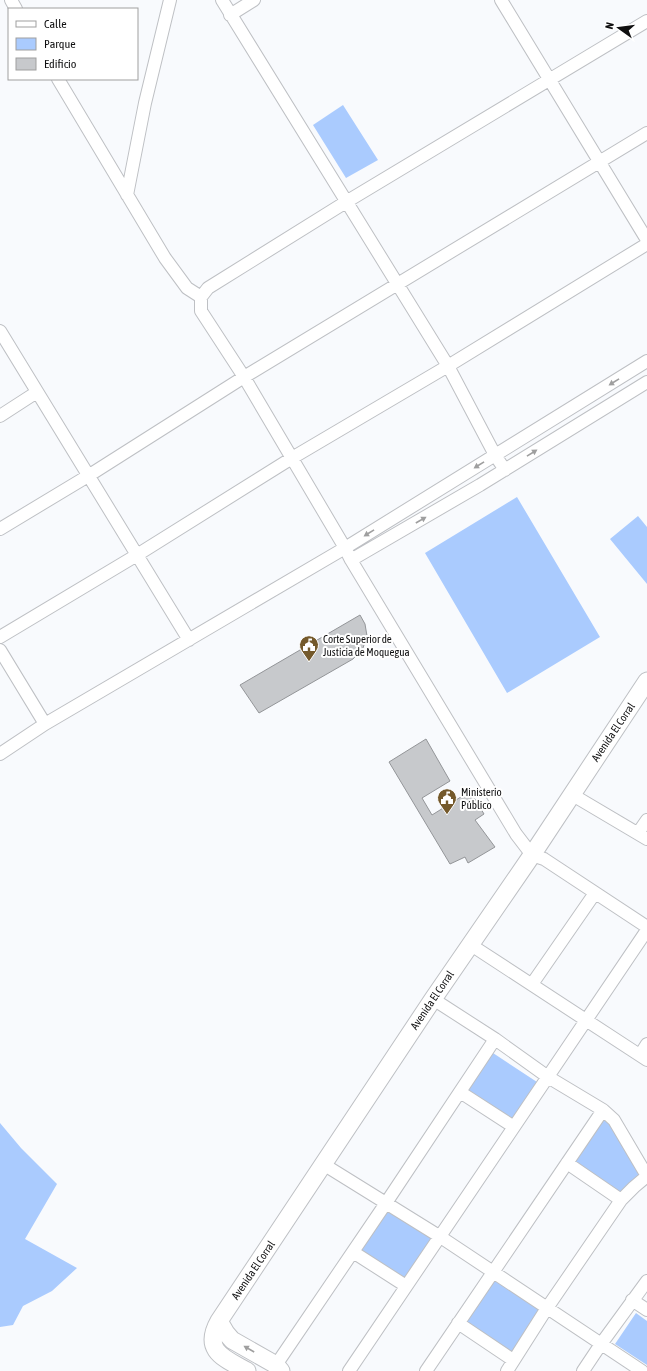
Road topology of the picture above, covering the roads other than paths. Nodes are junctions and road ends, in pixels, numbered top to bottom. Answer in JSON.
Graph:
{"nodes":[{"id":1,"x":170,"y":0,"type":"edge"},
{"id":2,"x":222,"y":0,"type":"edge"},
{"id":3,"x":254,"y":0,"type":"edge"},
{"id":4,"x":501,"y":0,"type":"edge"},
{"id":5,"x":230,"y":14,"type":"junction"},
{"id":6,"x":647,"y":22,"type":"edge"},
{"id":7,"x":59,"y":80,"type":"edge"},
{"id":8,"x":550,"y":80,"type":"junction"},
{"id":9,"x":647,"y":133,"type":"edge"},
{"id":10,"x":600,"y":162,"type":"junction"},
{"id":11,"x":127,"y":194,"type":"junction"},
{"id":12,"x":346,"y":202,"type":"junction"},
{"id":13,"x":647,"y":240,"type":"edge"},
{"id":14,"x":647,"y":244,"type":"edge"},
{"id":15,"x":397,"y":284,"type":"junction"},
{"id":16,"x":200,"y":297,"type":"junction"},
{"id":17,"x":0,"y":331,"type":"edge"},
{"id":18,"x":647,"y":362,"type":"edge"},
{"id":19,"x":448,"y":366,"type":"junction"},
{"id":20,"x":244,"y":377,"type":"junction"},
{"id":21,"x":647,"y":382,"type":"edge"},
{"id":22,"x":37,"y":392,"type":"junction"},
{"id":23,"x":0,"y":416,"type":"edge"},
{"id":24,"x":495,"y":455,"type":"junction"},
{"id":25,"x":292,"y":458,"type":"junction"},
{"id":26,"x":505,"y":470,"type":"junction"},
{"id":27,"x":88,"y":476,"type":"junction"},
{"id":28,"x":0,"y":529,"type":"edge"},
{"id":29,"x":345,"y":548,"type":"junction"},
{"id":30,"x":137,"y":555,"type":"junction"},
{"id":31,"x":351,"y":560,"type":"junction"},
{"id":32,"x":0,"y":637,"type":"edge"},
{"id":33,"x":189,"y":640,"type":"junction"},
{"id":34,"x":0,"y":650,"type":"edge"},
{"id":35,"x":647,"y":681,"type":"edge"},
{"id":36,"x":45,"y":724,"type":"junction"},
{"id":37,"x":0,"y":754,"type":"edge"},
{"id":38,"x":571,"y":794,"type":"junction"},
{"id":39,"x":647,"y":820,"type":"edge"},
{"id":40,"x":643,"y":836,"type":"edge"},
{"id":41,"x":532,"y":855,"type":"junction"},
{"id":42,"x":595,"y":893,"type":"junction"},
{"id":43,"x":647,"y":927,"type":"edge"},
{"id":44,"x":647,"y":930,"type":"edge"},
{"id":45,"x":471,"y":945,"type":"junction"},
{"id":46,"x":532,"y":984,"type":"junction"},
{"id":47,"x":433,"y":999,"type":"junction"},
{"id":48,"x":586,"y":1020,"type":"junction"},
{"id":49,"x":495,"y":1040,"type":"junction"},
{"id":50,"x":647,"y":1044,"type":"edge"},
{"id":51,"x":643,"y":1058,"type":"edge"},
{"id":52,"x":548,"y":1077,"type":"junction"},
{"id":53,"x":460,"y":1092,"type":"junction"},
{"id":54,"x":603,"y":1110,"type":"junction"},
{"id":55,"x":514,"y":1127,"type":"junction"},
{"id":56,"x":567,"y":1163,"type":"junction"},
{"id":57,"x":323,"y":1164,"type":"junction"},
{"id":58,"x":647,"y":1176,"type":"edge"},
{"id":59,"x":621,"y":1200,"type":"junction"},
{"id":60,"x":386,"y":1203,"type":"junction"},
{"id":61,"x":440,"y":1236,"type":"junction"},
{"id":62,"x":352,"y":1252,"type":"junction"},
{"id":63,"x":492,"y":1272,"type":"junction"},
{"id":64,"x":647,"y":1281,"type":"edge"},
{"id":65,"x":406,"y":1286,"type":"junction"},
{"id":66,"x":632,"y":1300,"type":"junction"},
{"id":67,"x":547,"y":1308,"type":"junction"},
{"id":68,"x":647,"y":1310,"type":"edge"},
{"id":69,"x":219,"y":1321,"type":"junction"},
{"id":70,"x":458,"y":1323,"type":"junction"},
{"id":71,"x":601,"y":1344,"type":"junction"},
{"id":72,"x":513,"y":1360,"type":"junction"},
{"id":73,"x":278,"y":1368,"type":"edge"},
{"id":74,"x":247,"y":1371,"type":"edge"},
{"id":75,"x":349,"y":1371,"type":"edge"},
{"id":76,"x":426,"y":1371,"type":"edge"},
{"id":77,"x":507,"y":1371,"type":"edge"},
{"id":78,"x":583,"y":1371,"type":"edge"},
{"id":79,"x":642,"y":1371,"type":"edge"}],
"edges":[{"from":1,"to":11,"type":"street"},
{"from":2,"to":5,"type":"street"},
{"from":3,"to":5,"type":"street"},
{"from":4,"to":8,"type":"street"},
{"from":5,"to":12,"type":"street"},
{"from":6,"to":8,"type":"street"},
{"from":7,"to":11,"type":"street"},
{"from":8,"to":10,"type":"street"},
{"from":8,"to":12,"type":"street"},
{"from":9,"to":10,"type":"street"},
{"from":10,"to":13,"type":"street"},
{"from":10,"to":15,"type":"street"},
{"from":11,"to":16,"type":"street"},
{"from":12,"to":15,"type":"street"},
{"from":12,"to":16,"type":"street"},
{"from":14,"to":19,"type":"street"},
{"from":15,"to":19,"type":"street"},
{"from":15,"to":20,"type":"street"},
{"from":16,"to":20,"type":"street"},
{"from":17,"to":22,"type":"street"},
{"from":18,"to":24,"type":"street","one_way":true},
{"from":19,"to":24,"type":"street"},
{"from":19,"to":25,"type":"street"},
{"from":20,"to":25,"type":"street"},
{"from":20,"to":27,"type":"street"},
{"from":26,"to":21,"type":"street","one_way":true},
{"from":22,"to":23,"type":"street"},
{"from":22,"to":27,"type":"street"},
{"from":24,"to":26,"type":"street"},
{"from":24,"to":29,"type":"street","one_way":true},
{"from":25,"to":29,"type":"street"},
{"from":25,"to":30,"type":"street"},
{"from":31,"to":26,"type":"street","one_way":true},
{"from":27,"to":28,"type":"street"},
{"from":27,"to":30,"type":"street"},
{"from":29,"to":31,"type":"street"},
{"from":29,"to":33,"type":"street"},
{"from":30,"to":32,"type":"street"},
{"from":30,"to":33,"type":"street"},
{"from":31,"to":41,"type":"street"},
{"from":33,"to":36,"type":"street"},
{"from":34,"to":36,"type":"street"},
{"from":35,"to":38,"type":"street","name":"Avenida El Corral"},
{"from":36,"to":37,"type":"street"},
{"from":38,"to":40,"type":"street"},
{"from":38,"to":41,"type":"street","name":"Avenida El Corral"},
{"from":39,"to":40,"type":"street"},
{"from":41,"to":42,"type":"street"},
{"from":41,"to":45,"type":"street","name":"Avenida El Corral"},
{"from":42,"to":43,"type":"street"},
{"from":42,"to":46,"type":"street"},
{"from":44,"to":48,"type":"street"},
{"from":45,"to":46,"type":"street"},
{"from":45,"to":47,"type":"street","name":"Avenida El Corral"},
{"from":46,"to":48,"type":"street"},
{"from":47,"to":49,"type":"street"},
{"from":47,"to":57,"type":"street","name":"Avenida El Corral"},
{"from":48,"to":51,"type":"street"},
{"from":48,"to":52,"type":"street"},
{"from":49,"to":52,"type":"street"},
{"from":49,"to":53,"type":"street"},
{"from":50,"to":51,"type":"street"},
{"from":52,"to":54,"type":"street"},
{"from":52,"to":55,"type":"street"},
{"from":53,"to":55,"type":"street"},
{"from":53,"to":60,"type":"street"},
{"from":54,"to":56,"type":"street"},
{"from":54,"to":58,"type":"street"},
{"from":55,"to":61,"type":"street"},
{"from":56,"to":59,"type":"street"},
{"from":56,"to":63,"type":"street"},
{"from":57,"to":60,"type":"street"},
{"from":57,"to":69,"type":"street","name":"Avenida El Corral"},
{"from":58,"to":59,"type":"street"},
{"from":59,"to":67,"type":"street"},
{"from":60,"to":61,"type":"street"},
{"from":60,"to":62,"type":"street"},
{"from":61,"to":63,"type":"street"},
{"from":61,"to":65,"type":"street"},
{"from":62,"to":65,"type":"street"},
{"from":62,"to":73,"type":"street"},
{"from":63,"to":67,"type":"street"},
{"from":63,"to":70,"type":"street"},
{"from":64,"to":66,"type":"street"},
{"from":65,"to":75,"type":"street"},
{"from":66,"to":68,"type":"street"},
{"from":66,"to":71,"type":"street"},
{"from":67,"to":71,"type":"street"},
{"from":67,"to":72,"type":"street"},
{"from":73,"to":69,"type":"street","one_way":true},
{"from":69,"to":74,"type":"street","name":"Avenida El Corral"},
{"from":70,"to":72,"type":"street"},
{"from":70,"to":76,"type":"street"},
{"from":71,"to":78,"type":"street"},
{"from":71,"to":79,"type":"street"},
{"from":72,"to":77,"type":"street"}]}
